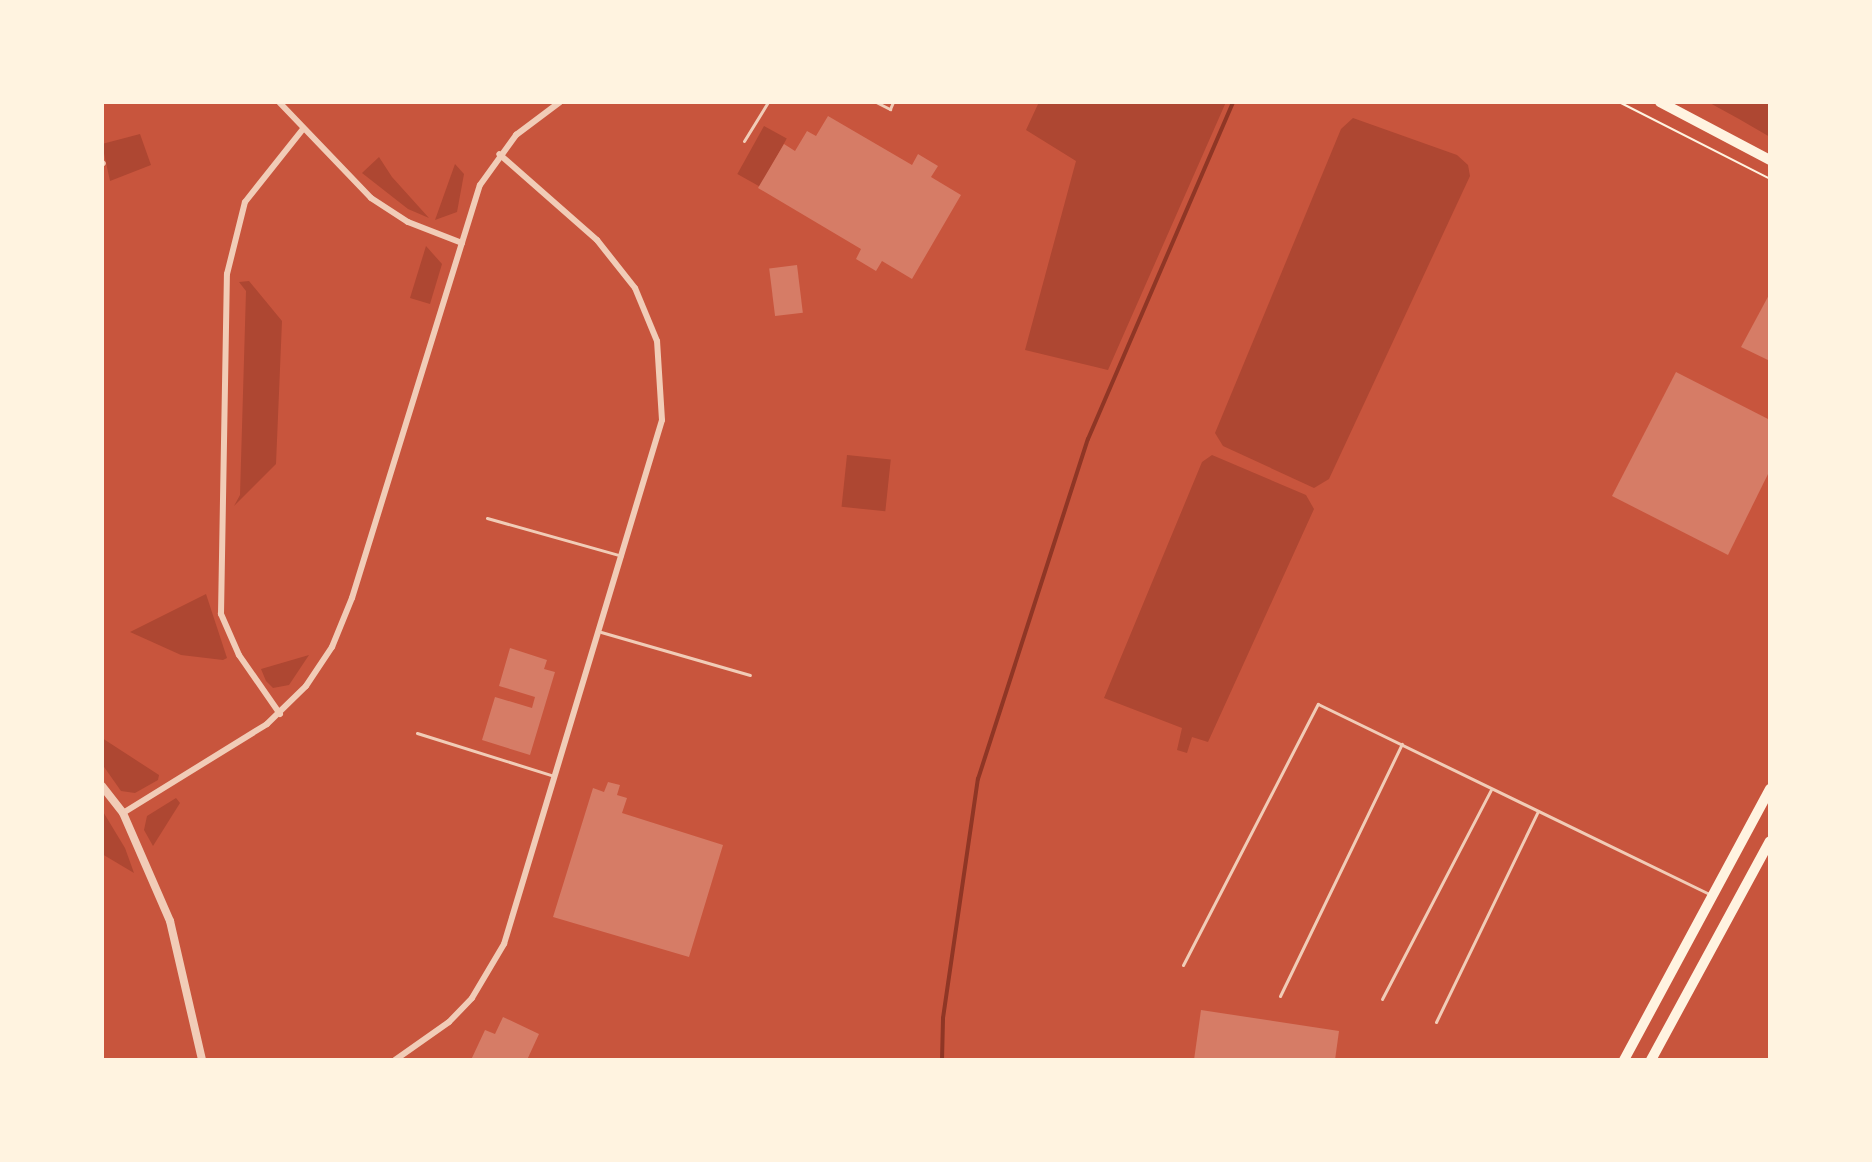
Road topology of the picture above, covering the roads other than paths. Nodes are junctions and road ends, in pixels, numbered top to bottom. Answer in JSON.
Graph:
{"nodes":[{"id":1,"x":279,"y":102,"type":"edge"},
{"id":2,"x":560,"y":102,"type":"edge"},
{"id":3,"x":768,"y":102,"type":"edge"},
{"id":4,"x":876,"y":102,"type":"edge"},
{"id":5,"x":893,"y":102,"type":"edge"},
{"id":6,"x":1660,"y":102,"type":"edge"},
{"id":7,"x":303,"y":129,"type":"junction"},
{"id":8,"x":744,"y":141,"type":"dead end"},
{"id":9,"x":499,"y":154,"type":"junction"},
{"id":10,"x":1770,"y":160,"type":"edge"},
{"id":11,"x":462,"y":243,"type":"junction"},
{"id":12,"x":487,"y":518,"type":"dead end"},
{"id":13,"x":622,"y":556,"type":"junction"},
{"id":14,"x":601,"y":632,"type":"junction"},
{"id":15,"x":750,"y":675,"type":"dead end"},
{"id":16,"x":280,"y":714,"type":"junction"},
{"id":17,"x":417,"y":733,"type":"dead end"},
{"id":18,"x":1403,"y":744,"type":"junction"},
{"id":19,"x":556,"y":776,"type":"junction"},
{"id":20,"x":102,"y":786,"type":"edge"},
{"id":21,"x":1492,"y":788,"type":"junction"},
{"id":22,"x":1770,"y":789,"type":"edge"},
{"id":23,"x":1538,"y":811,"type":"junction"},
{"id":24,"x":123,"y":813,"type":"junction"},
{"id":25,"x":1770,"y":841,"type":"edge"},
{"id":26,"x":1712,"y":896,"type":"junction"},
{"id":27,"x":1183,"y":965,"type":"dead end"},
{"id":28,"x":1280,"y":996,"type":"dead end"},
{"id":29,"x":1382,"y":999,"type":"dead end"},
{"id":30,"x":1436,"y":1022,"type":"dead end"},
{"id":31,"x":202,"y":1060,"type":"edge"},
{"id":32,"x":395,"y":1060,"type":"edge"},
{"id":33,"x":1624,"y":1060,"type":"edge"},
{"id":34,"x":1651,"y":1060,"type":"edge"}],
"edges":[{"from":1,"to":7,"type":"street"},
{"from":2,"to":9,"type":"street"},
{"from":3,"to":8,"type":"lane"},
{"from":4,"to":5,"type":"lane"},
{"from":6,"to":10,"type":"main road"},
{"from":7,"to":11,"type":"street"},
{"from":7,"to":16,"type":"street"},
{"from":9,"to":11,"type":"street"},
{"from":9,"to":13,"type":"street"},
{"from":11,"to":16,"type":"street"},
{"from":12,"to":13,"type":"lane"},
{"from":13,"to":14,"type":"street"},
{"from":14,"to":15,"type":"lane"},
{"from":14,"to":19,"type":"street"},
{"from":16,"to":24,"type":"street"},
{"from":17,"to":19,"type":"lane"},
{"from":18,"to":21,"type":"lane"},
{"from":18,"to":27,"type":"lane"},
{"from":18,"to":28,"type":"lane"},
{"from":19,"to":32,"type":"street"},
{"from":20,"to":24,"type":"street"},
{"from":21,"to":23,"type":"lane"},
{"from":21,"to":29,"type":"lane"},
{"from":22,"to":26,"type":"main road"},
{"from":23,"to":26,"type":"lane"},
{"from":23,"to":30,"type":"lane"},
{"from":24,"to":31,"type":"street"},
{"from":25,"to":34,"type":"main road"},
{"from":26,"to":33,"type":"main road"}]}
